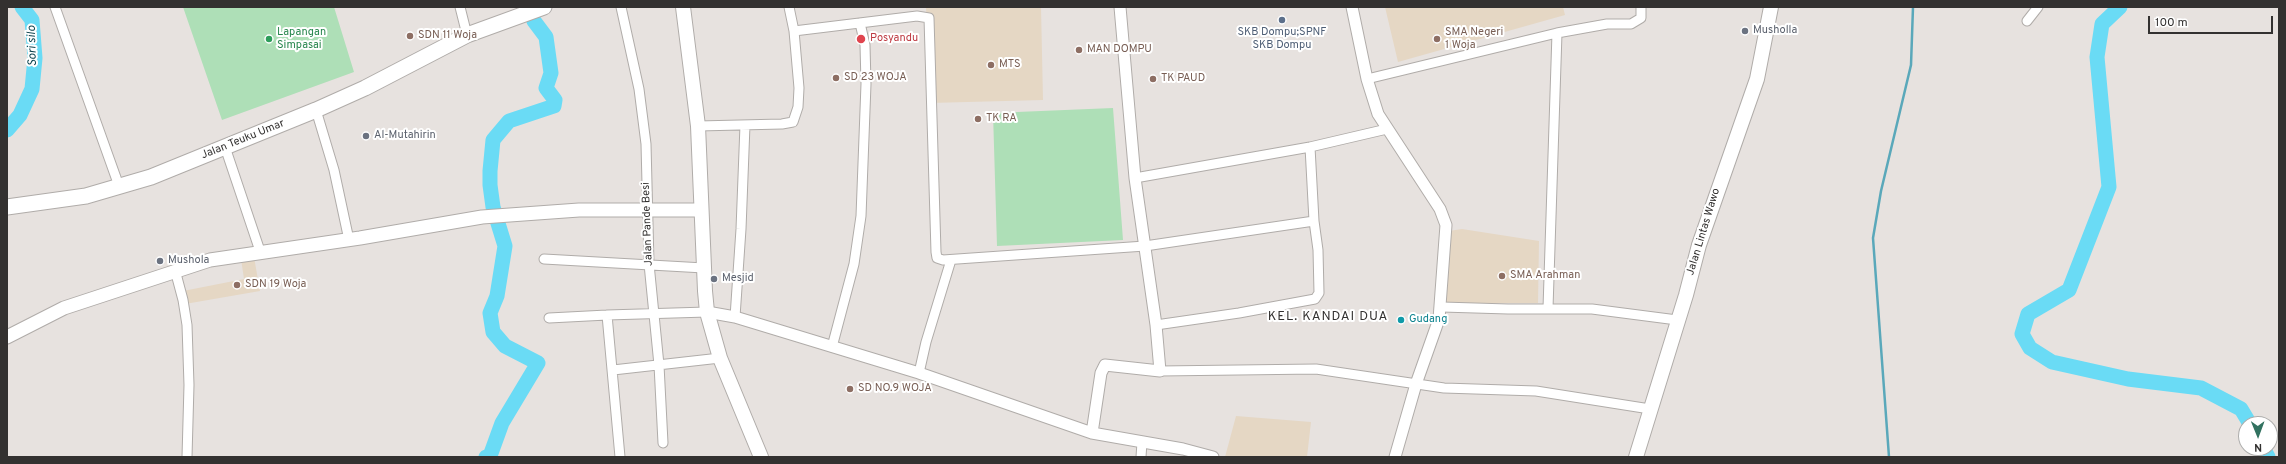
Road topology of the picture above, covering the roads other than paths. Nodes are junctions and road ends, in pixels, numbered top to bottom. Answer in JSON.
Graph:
{"nodes":[{"id":1,"x":55,"y":7,"type":"edge"},
{"id":2,"x":460,"y":7,"type":"edge"},
{"id":3,"x":544,"y":7,"type":"edge"},
{"id":4,"x":621,"y":7,"type":"edge"},
{"id":5,"x":683,"y":7,"type":"edge"},
{"id":6,"x":789,"y":7,"type":"edge"},
{"id":7,"x":1120,"y":7,"type":"edge"},
{"id":8,"x":1352,"y":7,"type":"edge"},
{"id":9,"x":1641,"y":7,"type":"edge"},
{"id":10,"x":1772,"y":7,"type":"edge"},
{"id":11,"x":2038,"y":7,"type":"edge"},
{"id":12,"x":2027,"y":21,"type":"dead end"},
{"id":13,"x":860,"y":23,"type":"junction"},
{"id":14,"x":794,"y":31,"type":"junction"},
{"id":15,"x":1557,"y":33,"type":"junction"},
{"id":16,"x":467,"y":35,"type":"junction"},
{"id":17,"x":1367,"y":79,"type":"junction"},
{"id":18,"x":316,"y":110,"type":"junction"},
{"id":19,"x":745,"y":125,"type":"junction"},
{"id":20,"x":698,"y":126,"type":"junction"},
{"id":21,"x":1388,"y":129,"type":"junction"},
{"id":22,"x":225,"y":147,"type":"junction"},
{"id":23,"x":1310,"y":147,"type":"junction"},
{"id":24,"x":1135,"y":178,"type":"junction"},
{"id":25,"x":119,"y":186,"type":"junction"},
{"id":26,"x":7,"y":207,"type":"edge"},
{"id":27,"x":647,"y":209,"type":"junction"},
{"id":28,"x":701,"y":210,"type":"junction"},
{"id":29,"x":1314,"y":221,"type":"junction"},
{"id":30,"x":349,"y":240,"type":"junction"},
{"id":31,"x":1145,"y":246,"type":"junction"},
{"id":32,"x":260,"y":251,"type":"junction"},
{"id":33,"x":544,"y":259,"type":"dead end"},
{"id":34,"x":951,"y":260,"type":"junction"},
{"id":35,"x":649,"y":264,"type":"junction"},
{"id":36,"x":704,"y":268,"type":"junction"},
{"id":37,"x":174,"y":270,"type":"junction"},
{"id":38,"x":1442,"y":307,"type":"junction"},
{"id":39,"x":1548,"y":308,"type":"junction"},
{"id":40,"x":707,"y":312,"type":"junction"},
{"id":41,"x":655,"y":314,"type":"junction"},
{"id":42,"x":607,"y":315,"type":"junction"},
{"id":43,"x":735,"y":317,"type":"junction"},
{"id":44,"x":549,"y":318,"type":"dead end"},
{"id":45,"x":1677,"y":320,"type":"junction"},
{"id":46,"x":1156,"y":325,"type":"junction"},
{"id":47,"x":7,"y":337,"type":"edge"},
{"id":48,"x":832,"y":347,"type":"junction"},
{"id":49,"x":720,"y":358,"type":"junction"},
{"id":50,"x":660,"y":365,"type":"junction"},
{"id":51,"x":613,"y":370,"type":"junction"},
{"id":52,"x":1160,"y":371,"type":"junction"},
{"id":53,"x":919,"y":373,"type":"junction"},
{"id":54,"x":1416,"y":384,"type":"junction"},
{"id":55,"x":1650,"y":409,"type":"junction"},
{"id":56,"x":1092,"y":433,"type":"junction"},
{"id":57,"x":1142,"y":442,"type":"junction"},
{"id":58,"x":663,"y":443,"type":"dead end"},
{"id":59,"x":187,"y":457,"type":"edge"},
{"id":60,"x":620,"y":457,"type":"edge"},
{"id":61,"x":761,"y":457,"type":"edge"},
{"id":62,"x":1141,"y":457,"type":"edge"},
{"id":63,"x":1213,"y":457,"type":"edge"},
{"id":64,"x":1395,"y":457,"type":"edge"},
{"id":65,"x":1636,"y":457,"type":"edge"}],
"edges":[{"from":1,"to":25,"type":"street"},
{"from":2,"to":16,"type":"street"},
{"from":3,"to":16,"type":"highway","name":"Jalan Teuku Umar"},
{"from":4,"to":27,"type":"street","name":"Jalan Pande Besi"},
{"from":5,"to":20,"type":"main road"},
{"from":6,"to":14,"type":"street"},
{"from":7,"to":24,"type":"street"},
{"from":8,"to":17,"type":"street"},
{"from":9,"to":15,"type":"street"},
{"from":10,"to":45,"type":"main road","name":"Jalan Lintas Wawo"},
{"from":11,"to":12,"type":"street"},
{"from":13,"to":14,"type":"street"},
{"from":13,"to":34,"type":"street"},
{"from":13,"to":48,"type":"street"},
{"from":14,"to":19,"type":"street"},
{"from":15,"to":17,"type":"street"},
{"from":15,"to":39,"type":"street"},
{"from":16,"to":18,"type":"highway","name":"Jalan Teuku Umar"},
{"from":17,"to":21,"type":"street"},
{"from":18,"to":22,"type":"highway","name":"Jalan Teuku Umar"},
{"from":18,"to":30,"type":"street"},
{"from":19,"to":20,"type":"street"},
{"from":19,"to":43,"type":"street"},
{"from":20,"to":28,"type":"main road"},
{"from":21,"to":23,"type":"street"},
{"from":21,"to":38,"type":"street"},
{"from":22,"to":25,"type":"highway","name":"Jalan Teuku Umar"},
{"from":22,"to":32,"type":"street"},
{"from":23,"to":24,"type":"street"},
{"from":23,"to":29,"type":"street"},
{"from":24,"to":31,"type":"street"},
{"from":25,"to":26,"type":"highway","name":"Jalan Teuku Umar"},
{"from":27,"to":28,"type":"main road"},
{"from":27,"to":30,"type":"main road"},
{"from":27,"to":35,"type":"street","name":"Jalan Pande Besi"},
{"from":28,"to":36,"type":"main road"},
{"from":29,"to":31,"type":"street"},
{"from":29,"to":46,"type":"street"},
{"from":30,"to":32,"type":"main road"},
{"from":31,"to":34,"type":"street"},
{"from":31,"to":46,"type":"street"},
{"from":32,"to":37,"type":"main road"},
{"from":33,"to":35,"type":"street"},
{"from":34,"to":53,"type":"street"},
{"from":35,"to":36,"type":"street"},
{"from":35,"to":41,"type":"street","name":"Jalan Pande Besi"},
{"from":36,"to":40,"type":"main road"},
{"from":37,"to":47,"type":"main road"},
{"from":37,"to":59,"type":"street"},
{"from":38,"to":39,"type":"street"},
{"from":38,"to":54,"type":"street"},
{"from":39,"to":45,"type":"street"},
{"from":40,"to":41,"type":"street"},
{"from":40,"to":43,"type":"street"},
{"from":40,"to":49,"type":"main road"},
{"from":41,"to":42,"type":"street"},
{"from":41,"to":50,"type":"street","name":"Jalan Pande Besi"},
{"from":42,"to":44,"type":"street"},
{"from":42,"to":51,"type":"street"},
{"from":43,"to":48,"type":"street"},
{"from":45,"to":55,"type":"main road","name":"Jalan Lintas Wawo"},
{"from":46,"to":52,"type":"street"},
{"from":48,"to":53,"type":"street"},
{"from":49,"to":50,"type":"street"},
{"from":49,"to":61,"type":"main road"},
{"from":50,"to":51,"type":"street"},
{"from":50,"to":58,"type":"street","name":"Jalan Pande Besi"},
{"from":51,"to":60,"type":"street"},
{"from":52,"to":54,"type":"street"},
{"from":52,"to":56,"type":"street"},
{"from":53,"to":56,"type":"street"},
{"from":54,"to":55,"type":"street"},
{"from":54,"to":64,"type":"street"},
{"from":55,"to":65,"type":"main road","name":"Jalan Lintas Wawo"},
{"from":56,"to":57,"type":"street"},
{"from":57,"to":62,"type":"street"},
{"from":57,"to":63,"type":"street"}]}
